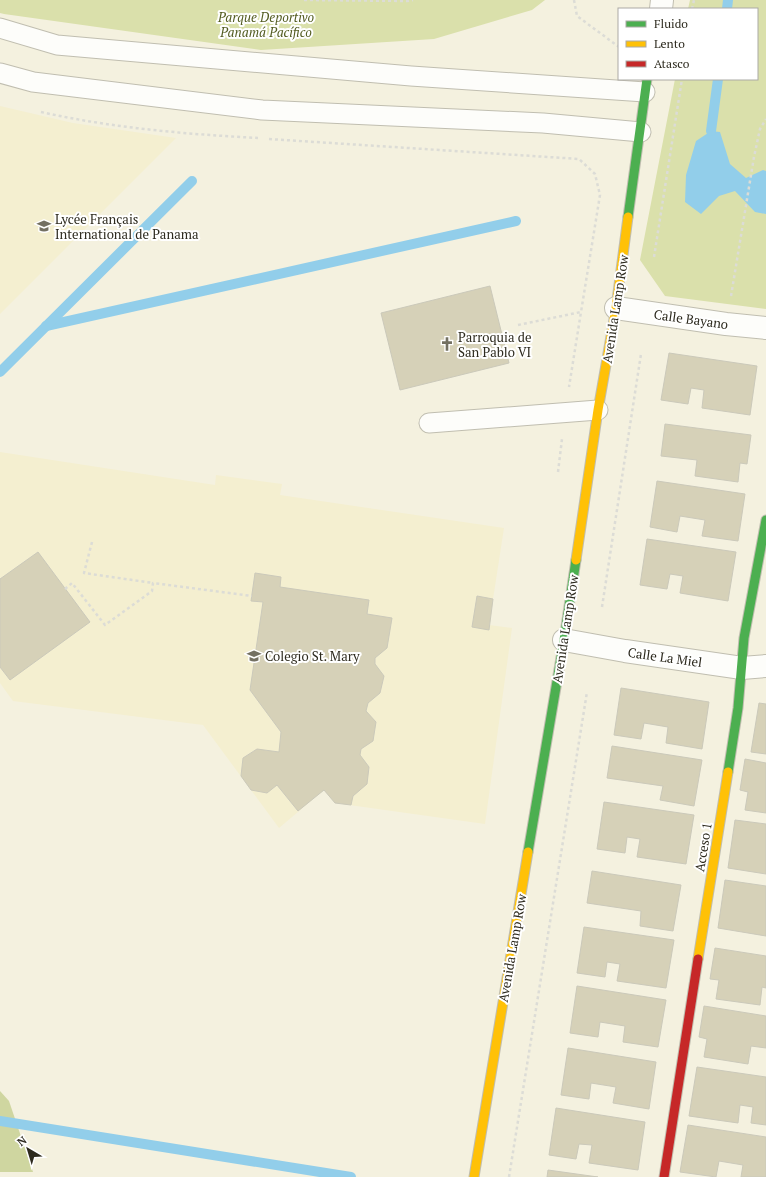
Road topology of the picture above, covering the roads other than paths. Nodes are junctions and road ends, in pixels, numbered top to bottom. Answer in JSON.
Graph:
{"nodes":[{"id":1,"x":0,"y":28,"type":"edge"},
{"id":2,"x":0,"y":73,"type":"edge"},
{"id":3,"x":646,"y":86,"type":"edge"},
{"id":4,"x":641,"y":132,"type":"junction"},
{"id":5,"x":616,"y":308,"type":"junction"},
{"id":6,"x":766,"y":328,"type":"edge"},
{"id":7,"x":598,"y":410,"type":"junction"},
{"id":8,"x":429,"y":423,"type":"dead end"},
{"id":9,"x":766,"y":520,"type":"edge"},
{"id":10,"x":564,"y":640,"type":"junction"},
{"id":11,"x":766,"y":666,"type":"edge"},
{"id":12,"x":742,"y":668,"type":"junction"},
{"id":13,"x":474,"y":1177,"type":"edge"},
{"id":14,"x":664,"y":1177,"type":"edge"}],
"edges":[{"from":1,"to":3,"type":"lane"},
{"from":2,"to":4,"type":"lane"},
{"from":3,"to":4,"type":"street","name":"Avenida Lamp Row"},
{"from":4,"to":5,"type":"street","name":"Avenida Lamp Row"},
{"from":5,"to":6,"type":"street","name":"Calle Bayano"},
{"from":5,"to":7,"type":"street","name":"Avenida Lamp Row"},
{"from":7,"to":8,"type":"lane"},
{"from":7,"to":10,"type":"street","name":"Avenida Lamp Row"},
{"from":9,"to":12,"type":"street","name":"Acceso 1"},
{"from":10,"to":12,"type":"street","name":"Calle La Miel"},
{"from":10,"to":13,"type":"street","name":"Avenida Lamp Row"},
{"from":11,"to":12,"type":"street","name":"Calle La Miel"},
{"from":12,"to":14,"type":"street","name":"Acceso 1"}]}
